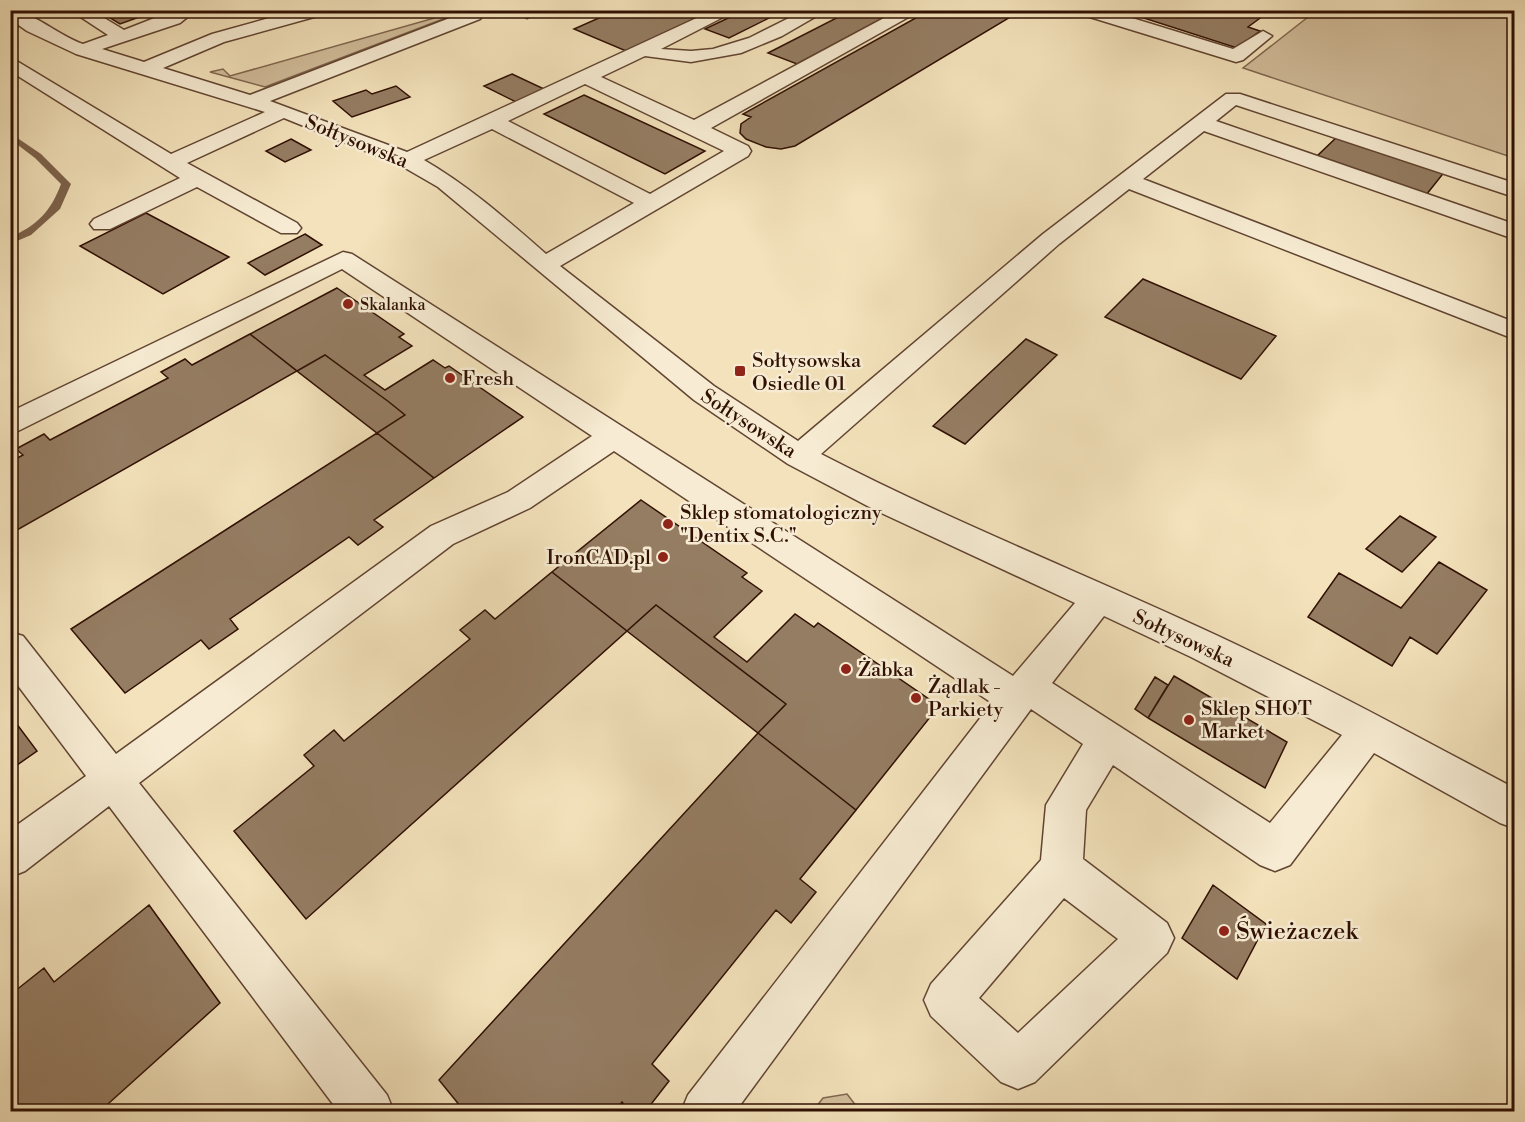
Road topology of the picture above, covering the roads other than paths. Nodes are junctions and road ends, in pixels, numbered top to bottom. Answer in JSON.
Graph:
{"nodes":[{"id":1,"x":78,"y":10,"type":"edge"},
{"id":2,"x":206,"y":10,"type":"edge"},
{"id":3,"x":319,"y":10,"type":"edge"},
{"id":4,"x":520,"y":10,"type":"edge"},
{"id":5,"x":534,"y":10,"type":"edge"},
{"id":6,"x":729,"y":10,"type":"edge"},
{"id":7,"x":819,"y":10,"type":"edge"},
{"id":8,"x":913,"y":10,"type":"edge"},
{"id":9,"x":1086,"y":10,"type":"edge"},
{"id":10,"x":10,"y":11,"type":"edge"},
{"id":11,"x":181,"y":15,"type":"edge"},
{"id":12,"x":474,"y":15,"type":"dead end"},
{"id":13,"x":121,"y":36,"type":"junction"},
{"id":14,"x":1263,"y":36,"type":"dead end"},
{"id":15,"x":81,"y":50,"type":"junction"},
{"id":16,"x":643,"y":50,"type":"junction"},
{"id":17,"x":10,"y":62,"type":"edge"},
{"id":18,"x":144,"y":69,"type":"junction"},
{"id":19,"x":585,"y":77,"type":"junction"},
{"id":20,"x":252,"y":101,"type":"junction"},
{"id":21,"x":283,"y":111,"type":"junction"},
{"id":22,"x":491,"y":120,"type":"junction"},
{"id":23,"x":1200,"y":123,"type":"junction"},
{"id":24,"x":695,"y":128,"type":"junction"},
{"id":25,"x":408,"y":160,"type":"junction"},
{"id":26,"x":170,"y":163,"type":"junction"},
{"id":27,"x":199,"y":177,"type":"junction"},
{"id":28,"x":1126,"y":180,"type":"junction"},
{"id":29,"x":1515,"y":190,"type":"edge"},
{"id":30,"x":652,"y":204,"type":"junction"},
{"id":31,"x":102,"y":224,"type":"dead end"},
{"id":32,"x":289,"y":228,"type":"dead end"},
{"id":33,"x":1515,"y":232,"type":"edge"},
{"id":34,"x":543,"y":265,"type":"junction"},
{"id":35,"x":1515,"y":331,"type":"edge"},
{"id":36,"x":10,"y":424,"type":"edge"},
{"id":37,"x":612,"y":437,"type":"junction"},
{"id":38,"x":800,"y":456,"type":"junction"},
{"id":39,"x":1099,"y":598,"type":"junction"},
{"id":40,"x":10,"y":647,"type":"edge"},
{"id":41,"x":1023,"y":693,"type":"junction"},
{"id":42,"x":1369,"y":730,"type":"junction"},
{"id":43,"x":1107,"y":740,"type":"junction"},
{"id":44,"x":112,"y":780,"type":"junction"},
{"id":45,"x":1515,"y":809,"type":"edge"},
{"id":46,"x":10,"y":856,"type":"edge"},
{"id":47,"x":1060,"y":869,"type":"junction"},
{"id":48,"x":370,"y":1112,"type":"edge"},
{"id":49,"x":705,"y":1112,"type":"edge"}],
"edges":[{"from":1,"to":13,"type":"street"},
{"from":2,"to":11,"type":"street"},
{"from":3,"to":18,"type":"street"},
{"from":4,"to":5,"type":"street"},
{"from":6,"to":16,"type":"street"},
{"from":7,"to":16,"type":"street"},
{"from":8,"to":24,"type":"street"},
{"from":9,"to":14,"type":"street"},
{"from":10,"to":15,"type":"street","name":"Sołtysowska"},
{"from":11,"to":13,"type":"street"},
{"from":12,"to":20,"type":"street"},
{"from":13,"to":15,"type":"street"},
{"from":15,"to":18,"type":"street","name":"Sołtysowska"},
{"from":16,"to":19,"type":"street"},
{"from":17,"to":26,"type":"street"},
{"from":18,"to":20,"type":"street","name":"Sołtysowska"},
{"from":19,"to":22,"type":"street"},
{"from":19,"to":24,"type":"street"},
{"from":20,"to":21,"type":"street","name":"Sołtysowska"},
{"from":21,"to":25,"type":"street","name":"Sołtysowska"},
{"from":21,"to":26,"type":"street"},
{"from":22,"to":25,"type":"street"},
{"from":22,"to":30,"type":"street"},
{"from":23,"to":28,"type":"street"},
{"from":23,"to":29,"type":"street"},
{"from":23,"to":33,"type":"street"},
{"from":24,"to":30,"type":"street"},
{"from":25,"to":34,"type":"street","name":"Sołtysowska"},
{"from":26,"to":27,"type":"street"},
{"from":27,"to":31,"type":"street"},
{"from":27,"to":32,"type":"street"},
{"from":28,"to":35,"type":"street"},
{"from":28,"to":38,"type":"street"},
{"from":30,"to":34,"type":"street"},
{"from":34,"to":38,"type":"street","name":"Sołtysowska"},
{"from":36,"to":37,"type":"street"},
{"from":37,"to":41,"type":"street"},
{"from":37,"to":44,"type":"street"},
{"from":38,"to":39,"type":"street","name":"Sołtysowska"},
{"from":39,"to":41,"type":"street"},
{"from":39,"to":42,"type":"street","name":"Sołtysowska"},
{"from":40,"to":44,"type":"street"},
{"from":41,"to":43,"type":"street"},
{"from":41,"to":49,"type":"street"},
{"from":42,"to":43,"type":"street"},
{"from":42,"to":45,"type":"street","name":"Sołtysowska"},
{"from":43,"to":47,"type":"street"},
{"from":44,"to":46,"type":"street"},
{"from":44,"to":48,"type":"street"},
{"from":47,"to":47,"type":"street"}]}
